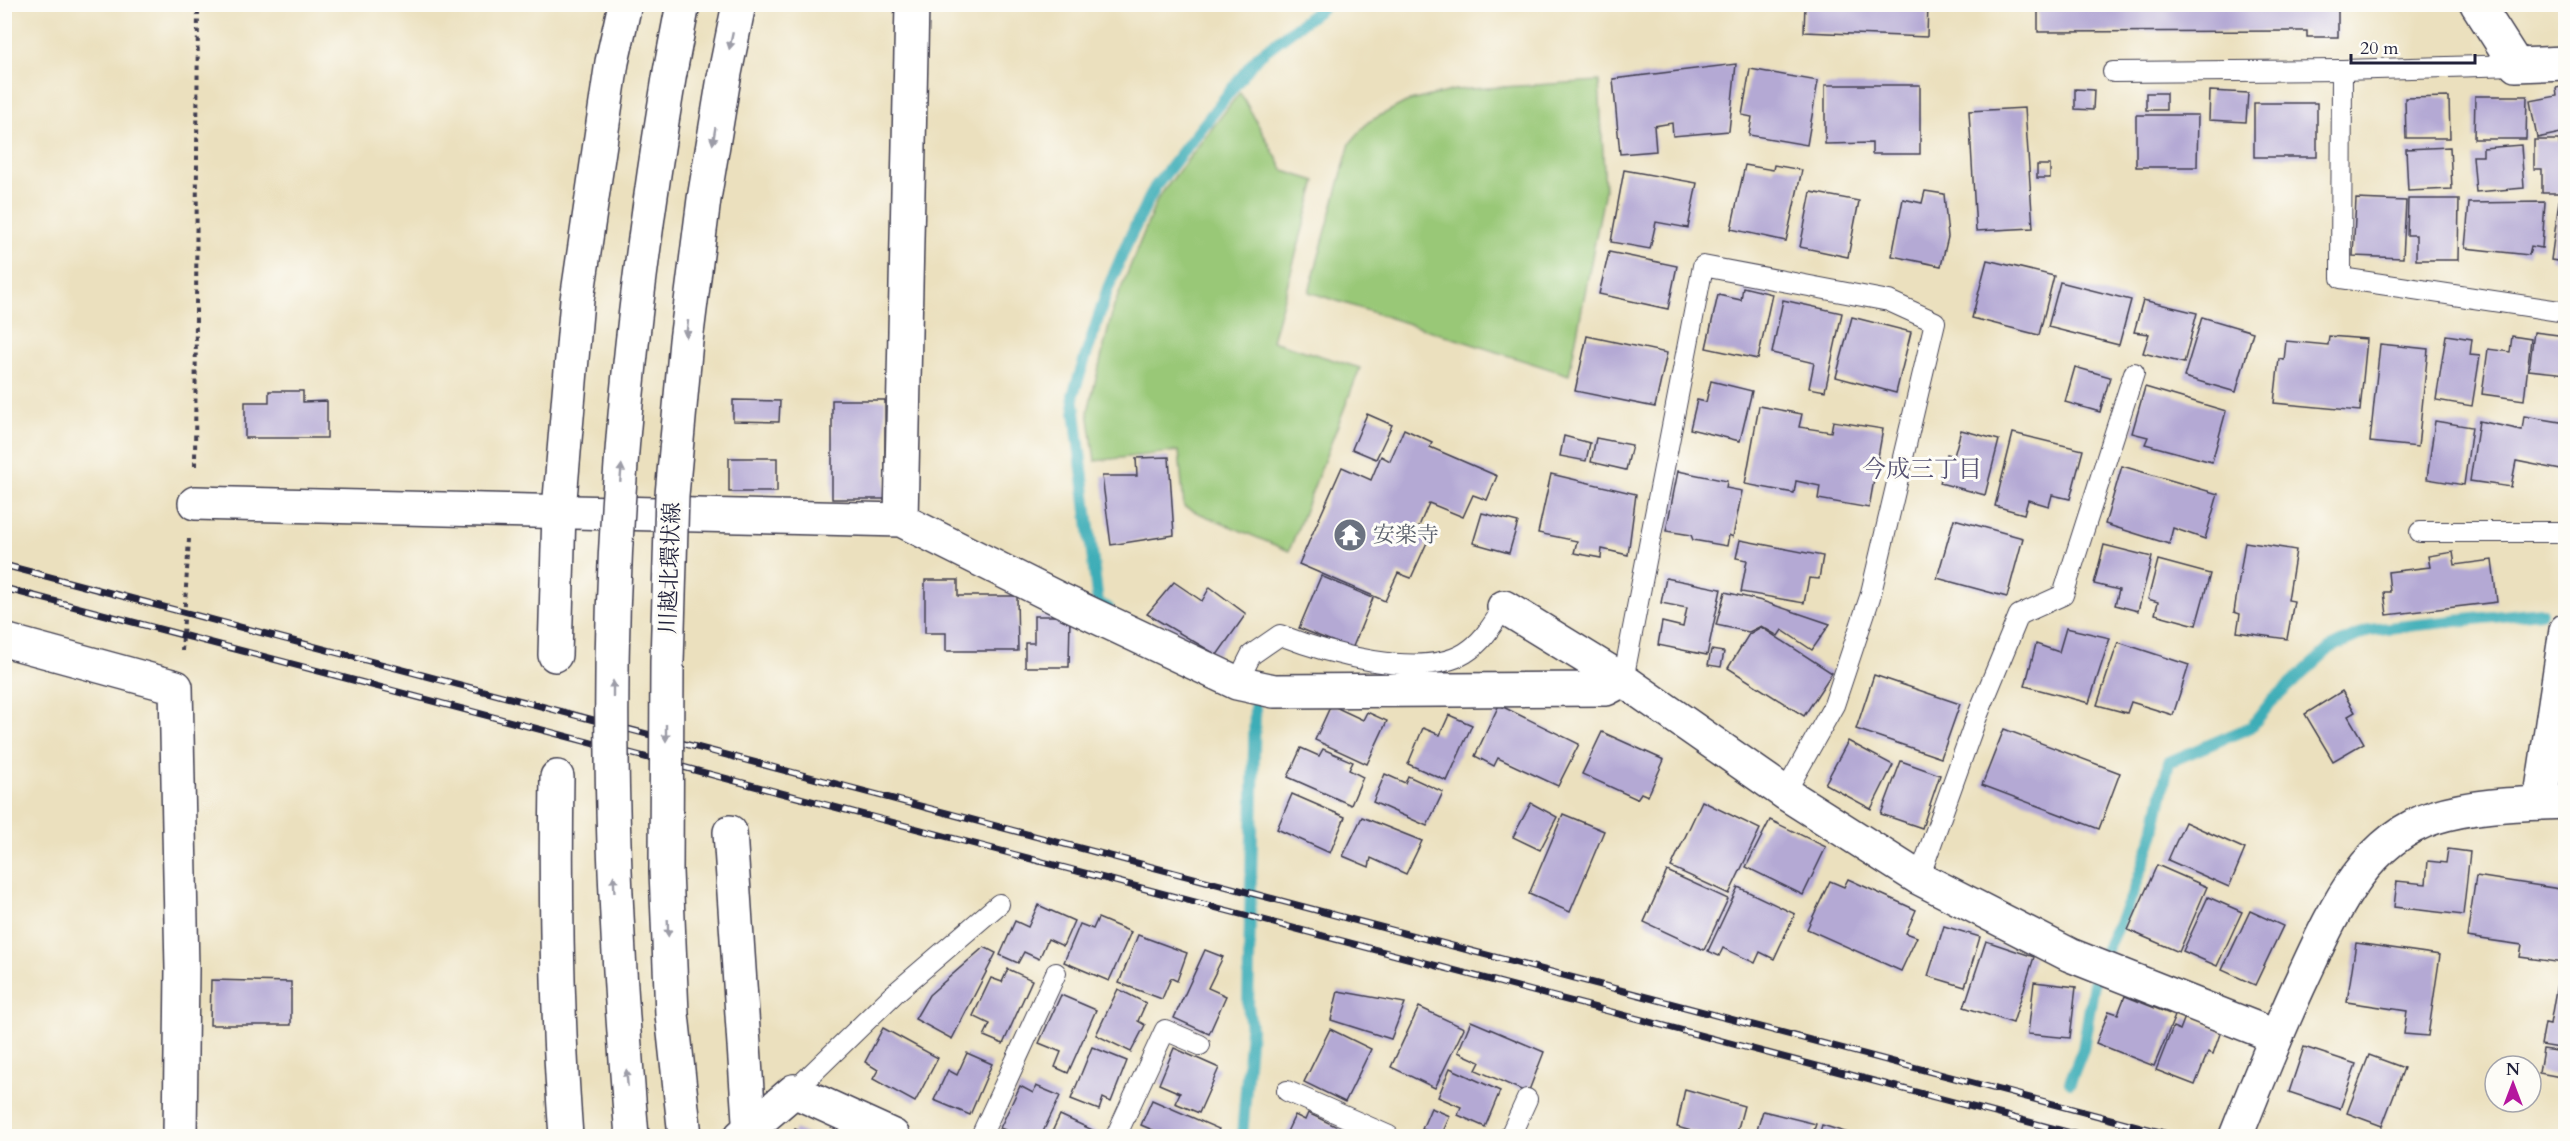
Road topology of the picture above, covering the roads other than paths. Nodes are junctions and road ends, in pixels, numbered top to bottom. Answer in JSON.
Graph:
{"nodes":[{"id":1,"x":625,"y":4,"type":"edge"},
{"id":2,"x":683,"y":4,"type":"edge"},
{"id":3,"x":739,"y":4,"type":"edge"},
{"id":4,"x":912,"y":4,"type":"edge"},
{"id":5,"x":2477,"y":4,"type":"edge"},
{"id":6,"x":2565,"y":63,"type":"edge"},
{"id":7,"x":2516,"y":65,"type":"junction"},
{"id":8,"x":2342,"y":70,"type":"junction"},
{"id":9,"x":2113,"y":72,"type":"dead end"},
{"id":10,"x":2565,"y":312,"type":"edge"},
{"id":11,"x":2134,"y":373,"type":"dead end"},
{"id":12,"x":195,"y":503,"type":"road end"},
{"id":13,"x":559,"y":510,"type":"junction"},
{"id":14,"x":901,"y":520,"type":"junction"},
{"id":15,"x":2420,"y":532,"type":"dead end"},
{"id":16,"x":2565,"y":532,"type":"edge"},
{"id":17,"x":1504,"y":608,"type":"joint"},
{"id":18,"x":2565,"y":630,"type":"edge"},
{"id":19,"x":4,"y":640,"type":"edge"},
{"id":20,"x":555,"y":655,"type":"dead end"},
{"id":21,"x":1623,"y":680,"type":"junction"},
{"id":22,"x":1237,"y":683,"type":"junction"},
{"id":23,"x":557,"y":777,"type":"dead end"},
{"id":24,"x":1785,"y":793,"type":"junction"},
{"id":25,"x":2553,"y":802,"type":"edge"},
{"id":26,"x":730,"y":832,"type":"dead end"},
{"id":27,"x":1919,"y":878,"type":"junction"},
{"id":28,"x":999,"y":904,"type":"dead end"},
{"id":29,"x":1056,"y":973,"type":"dead end"},
{"id":30,"x":2275,"y":1036,"type":"junction"},
{"id":31,"x":1200,"y":1046,"type":"dead end"},
{"id":32,"x":794,"y":1090,"type":"junction"},
{"id":33,"x":1287,"y":1090,"type":"dead end"},
{"id":34,"x":1527,"y":1099,"type":"dead end"},
{"id":35,"x":747,"y":1134,"type":"edge"},
{"id":36,"x":180,"y":1137,"type":"edge"},
{"id":37,"x":566,"y":1137,"type":"edge"},
{"id":38,"x":632,"y":1137,"type":"edge"},
{"id":39,"x":685,"y":1137,"type":"edge"},
{"id":40,"x":893,"y":1137,"type":"edge"},
{"id":41,"x":981,"y":1137,"type":"edge"},
{"id":42,"x":1116,"y":1137,"type":"edge"},
{"id":43,"x":1389,"y":1137,"type":"edge"},
{"id":44,"x":1510,"y":1137,"type":"edge"},
{"id":45,"x":2236,"y":1137,"type":"edge"}],
"edges":[{"from":1,"to":13,"type":"street"},
{"from":38,"to":2,"type":"street","one_way":true,"bridge":true},
{"from":3,"to":39,"type":"street","name":"川越北環状線","one_way":true,"bridge":true},
{"from":4,"to":14,"type":"street"},
{"from":5,"to":7,"type":"street"},
{"from":6,"to":7,"type":"street"},
{"from":7,"to":8,"type":"lane"},
{"from":8,"to":9,"type":"lane"},
{"from":8,"to":10,"type":"lane"},
{"from":11,"to":27,"type":"lane"},
{"from":12,"to":13,"type":"street"},
{"from":13,"to":14,"type":"street"},
{"from":13,"to":20,"type":"street"},
{"from":14,"to":22,"type":"street"},
{"from":15,"to":16,"type":"lane"},
{"from":17,"to":21,"type":"street"},
{"from":17,"to":22,"type":"lane"},
{"from":18,"to":25,"type":"street"},
{"from":19,"to":36,"type":"street"},
{"from":21,"to":22,"type":"street"},
{"from":21,"to":24,"type":"street"},
{"from":21,"to":24,"type":"lane"},
{"from":23,"to":37,"type":"street"},
{"from":24,"to":27,"type":"street"},
{"from":25,"to":30,"type":"street"},
{"from":26,"to":35,"type":"street"},
{"from":27,"to":30,"type":"street"},
{"from":28,"to":32,"type":"lane"},
{"from":29,"to":41,"type":"lane"},
{"from":30,"to":45,"type":"street"},
{"from":31,"to":42,"type":"lane"},
{"from":32,"to":35,"type":"street"},
{"from":32,"to":40,"type":"street"},
{"from":33,"to":43,"type":"lane"},
{"from":34,"to":44,"type":"lane"}]}
